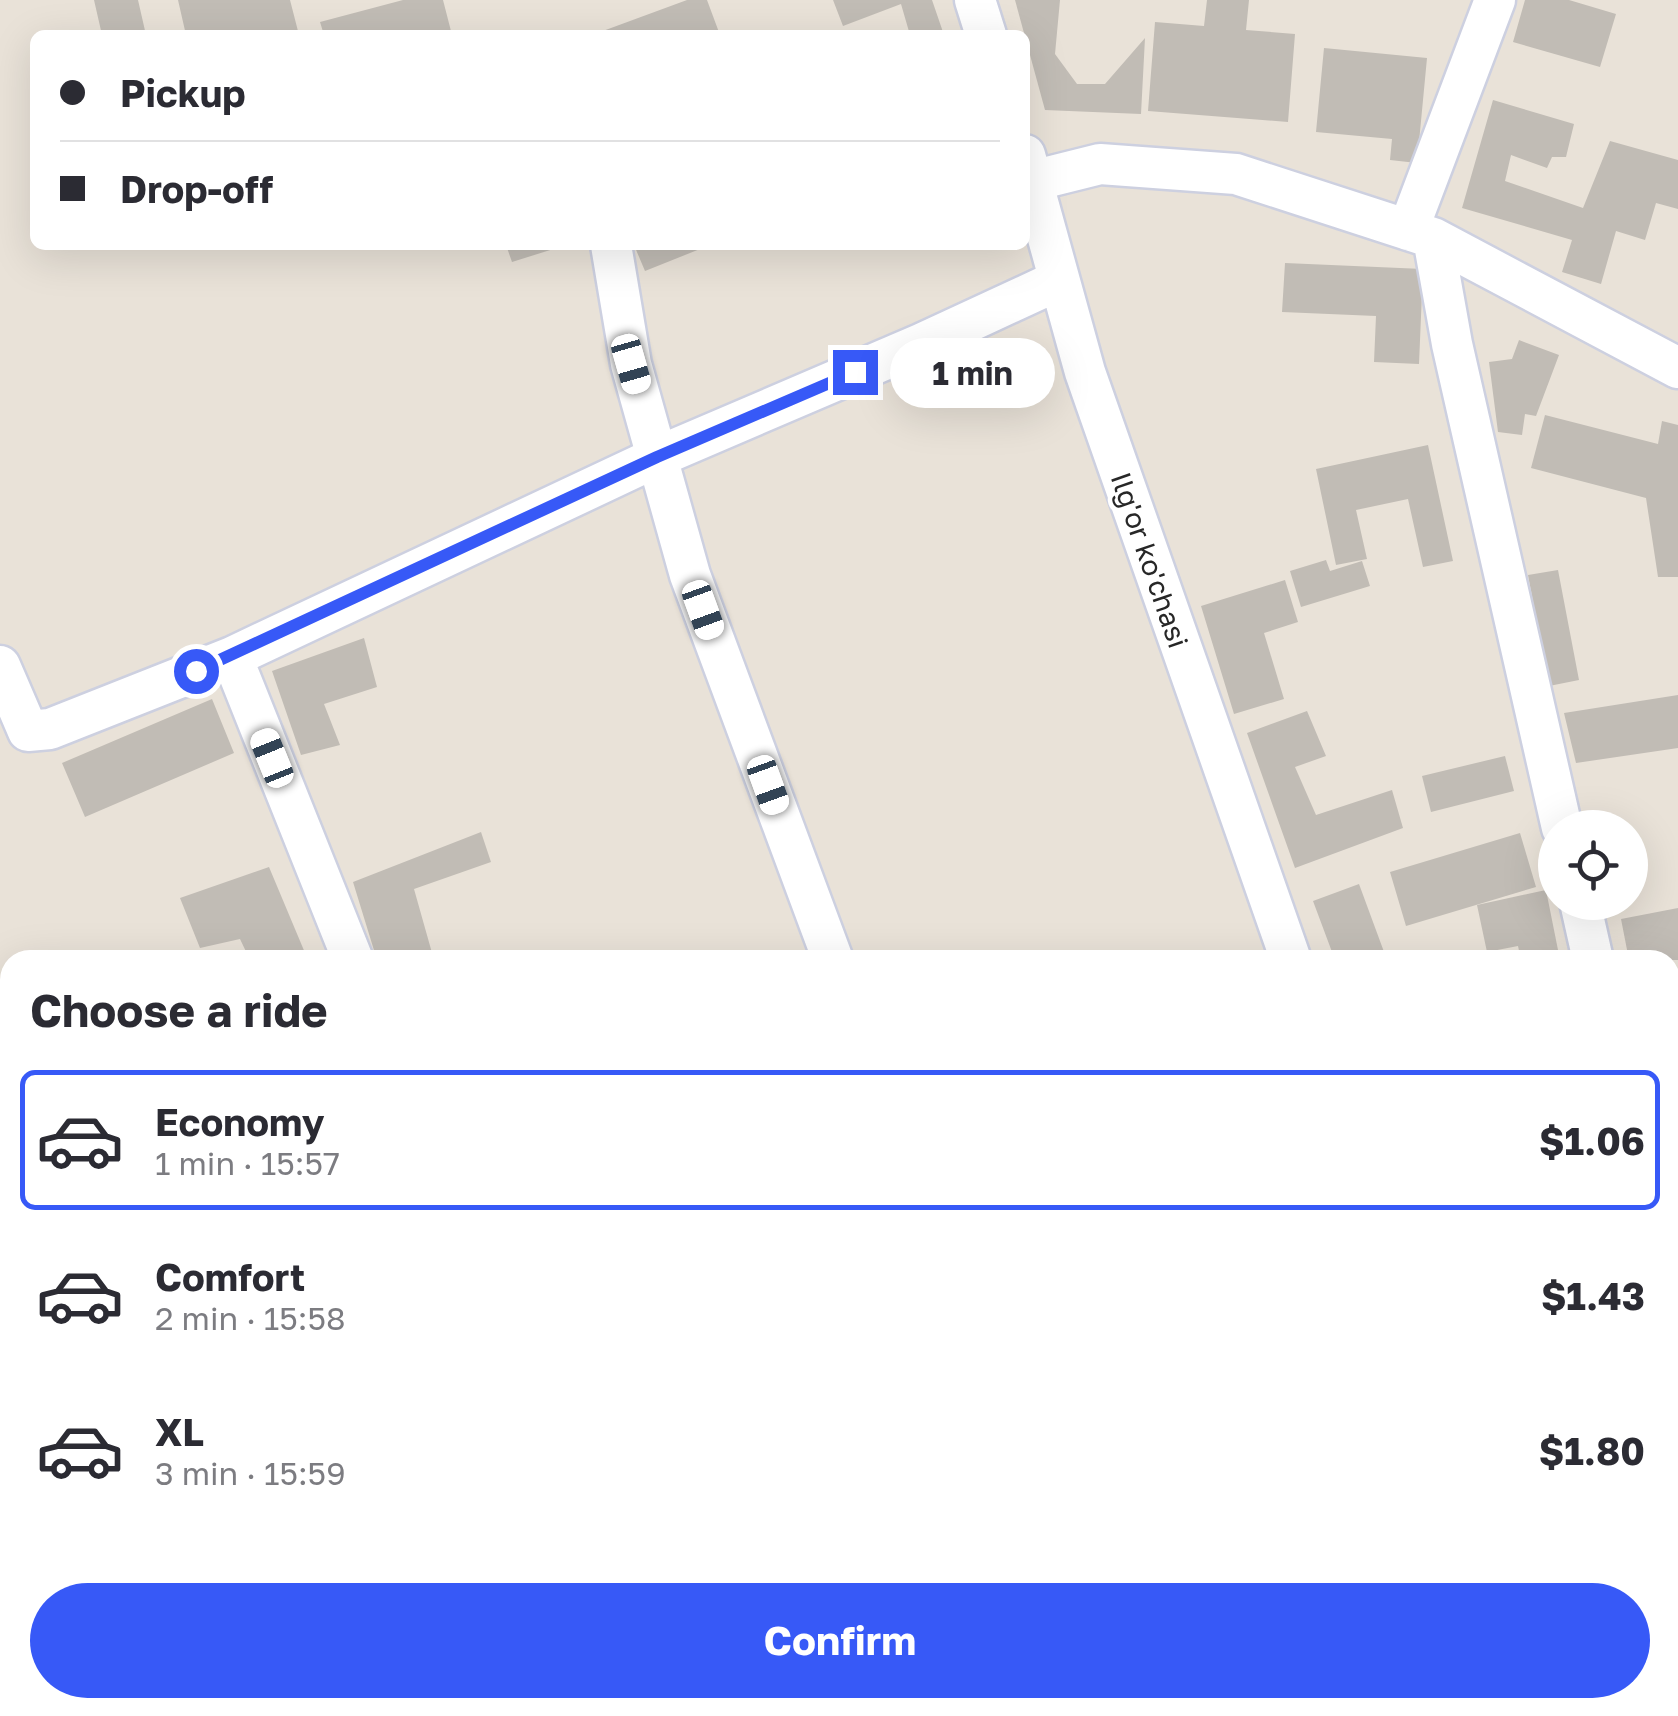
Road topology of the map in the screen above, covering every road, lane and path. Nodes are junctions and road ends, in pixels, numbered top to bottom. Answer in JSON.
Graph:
{"nodes":[{"id":1,"x":975,"y":0,"type":"edge"},
{"id":2,"x":1495,"y":0,"type":"edge"},
{"id":3,"x":984,"y":30,"type":"edge"},
{"id":4,"x":1030,"y":168,"type":"edge"},
{"id":5,"x":1030,"y":172,"type":"edge"},
{"id":6,"x":1421,"y":234,"type":"junction"},
{"id":7,"x":612,"y":250,"type":"edge"},
{"id":8,"x":1059,"y":280,"type":"junction"},
{"id":9,"x":1678,"y":368,"type":"edge"},
{"id":10,"x":657,"y":457,"type":"junction"},
{"id":11,"x":232,"y":657,"type":"junction"},
{"id":12,"x":0,"y":666,"type":"edge"},
{"id":13,"x":1558,"y":810,"type":"edge"},
{"id":14,"x":1584,"y":920,"type":"edge"},
{"id":15,"x":349,"y":950,"type":"edge"},
{"id":16,"x":829,"y":950,"type":"edge"},
{"id":17,"x":1287,"y":950,"type":"edge"},
{"id":18,"x":1592,"y":950,"type":"edge"}],
"edges":[{"from":1,"to":3,"type":"street"},
{"from":2,"to":6,"type":"street"},
{"from":4,"to":6,"type":"street"},
{"from":5,"to":8,"type":"street","name":"Ilg'or ko'chasi"},
{"from":6,"to":9,"type":"street"},
{"from":6,"to":13,"type":"street"},
{"from":7,"to":10,"type":"street"},
{"from":8,"to":10,"type":"street"},
{"from":8,"to":17,"type":"street","name":"Ilg'or ko'chasi"},
{"from":10,"to":11,"type":"street"},
{"from":10,"to":16,"type":"street"},
{"from":11,"to":12,"type":"street"},
{"from":11,"to":15,"type":"street"},
{"from":14,"to":18,"type":"street"}]}
